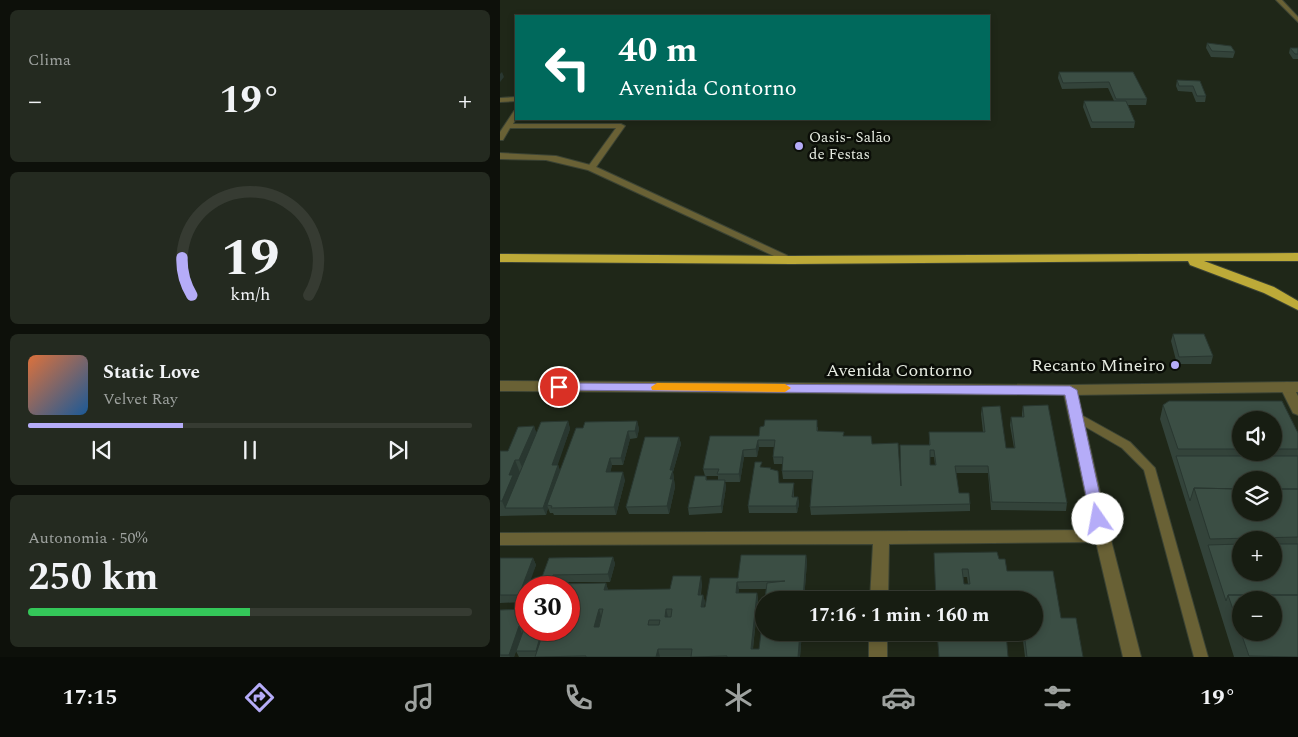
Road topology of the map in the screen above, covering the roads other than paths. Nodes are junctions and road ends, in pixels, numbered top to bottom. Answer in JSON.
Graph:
{"nodes":[{"id":1,"x":1279,"y":0,"type":"edge"},
{"id":2,"x":1298,"y":20,"type":"edge"},
{"id":3,"x":515,"y":99,"type":"edge"},
{"id":4,"x":500,"y":100,"type":"edge"},
{"id":5,"x":515,"y":114,"type":"edge"},
{"id":6,"x":625,"y":120,"type":"edge"},
{"id":7,"x":508,"y":126,"type":"junction"},
{"id":8,"x":621,"y":126,"type":"junction"},
{"id":9,"x":500,"y":138,"type":"edge"},
{"id":10,"x":500,"y":156,"type":"edge"},
{"id":11,"x":591,"y":168,"type":"junction"},
{"id":12,"x":500,"y":258,"type":"edge"},
{"id":13,"x":1298,"y":258,"type":"edge"},
{"id":14,"x":1187,"y":259,"type":"junction"},
{"id":15,"x":792,"y":260,"type":"junction"},
{"id":16,"x":1298,"y":306,"type":"edge"},
{"id":17,"x":1298,"y":377,"type":"edge"},
{"id":18,"x":500,"y":386,"type":"edge"},
{"id":19,"x":1293,"y":387,"type":"edge"},
{"id":20,"x":1070,"y":390,"type":"junction"},
{"id":21,"x":1298,"y":410,"type":"edge"},
{"id":22,"x":1076,"y":416,"type":"junction"},
{"id":23,"x":1102,"y":536,"type":"junction"},
{"id":24,"x":881,"y":537,"type":"junction"},
{"id":25,"x":500,"y":539,"type":"edge"},
{"id":26,"x":879,"y":591,"type":"edge"},
{"id":27,"x":878,"y":641,"type":"edge"},
{"id":28,"x":878,"y":657,"type":"edge"},
{"id":29,"x":1132,"y":657,"type":"edge"},
{"id":30,"x":1201,"y":657,"type":"edge"}],
"edges":[{"from":1,"to":2,"type":"lane"},
{"from":3,"to":4,"type":"lane"},
{"from":5,"to":7,"type":"lane"},
{"from":6,"to":8,"type":"lane"},
{"from":7,"to":8,"type":"lane"},
{"from":7,"to":9,"type":"lane"},
{"from":8,"to":11,"type":"lane"},
{"from":10,"to":11,"type":"street"},
{"from":11,"to":15,"type":"street"},
{"from":12,"to":15,"type":"highway"},
{"from":13,"to":14,"type":"highway"},
{"from":14,"to":15,"type":"highway"},
{"from":14,"to":16,"type":"highway"},
{"from":17,"to":19,"type":"street"},
{"from":18,"to":20,"type":"street","name":"Avenida Contorno"},
{"from":19,"to":20,"type":"street","name":"Avenida Contorno"},
{"from":19,"to":21,"type":"street"},
{"from":20,"to":22,"type":"street"},
{"from":22,"to":23,"type":"street"},
{"from":22,"to":30,"type":"lane"},
{"from":23,"to":24,"type":"street"},
{"from":23,"to":29,"type":"street"},
{"from":24,"to":25,"type":"street"},
{"from":24,"to":26,"type":"street"},
{"from":27,"to":28,"type":"street"}]}
